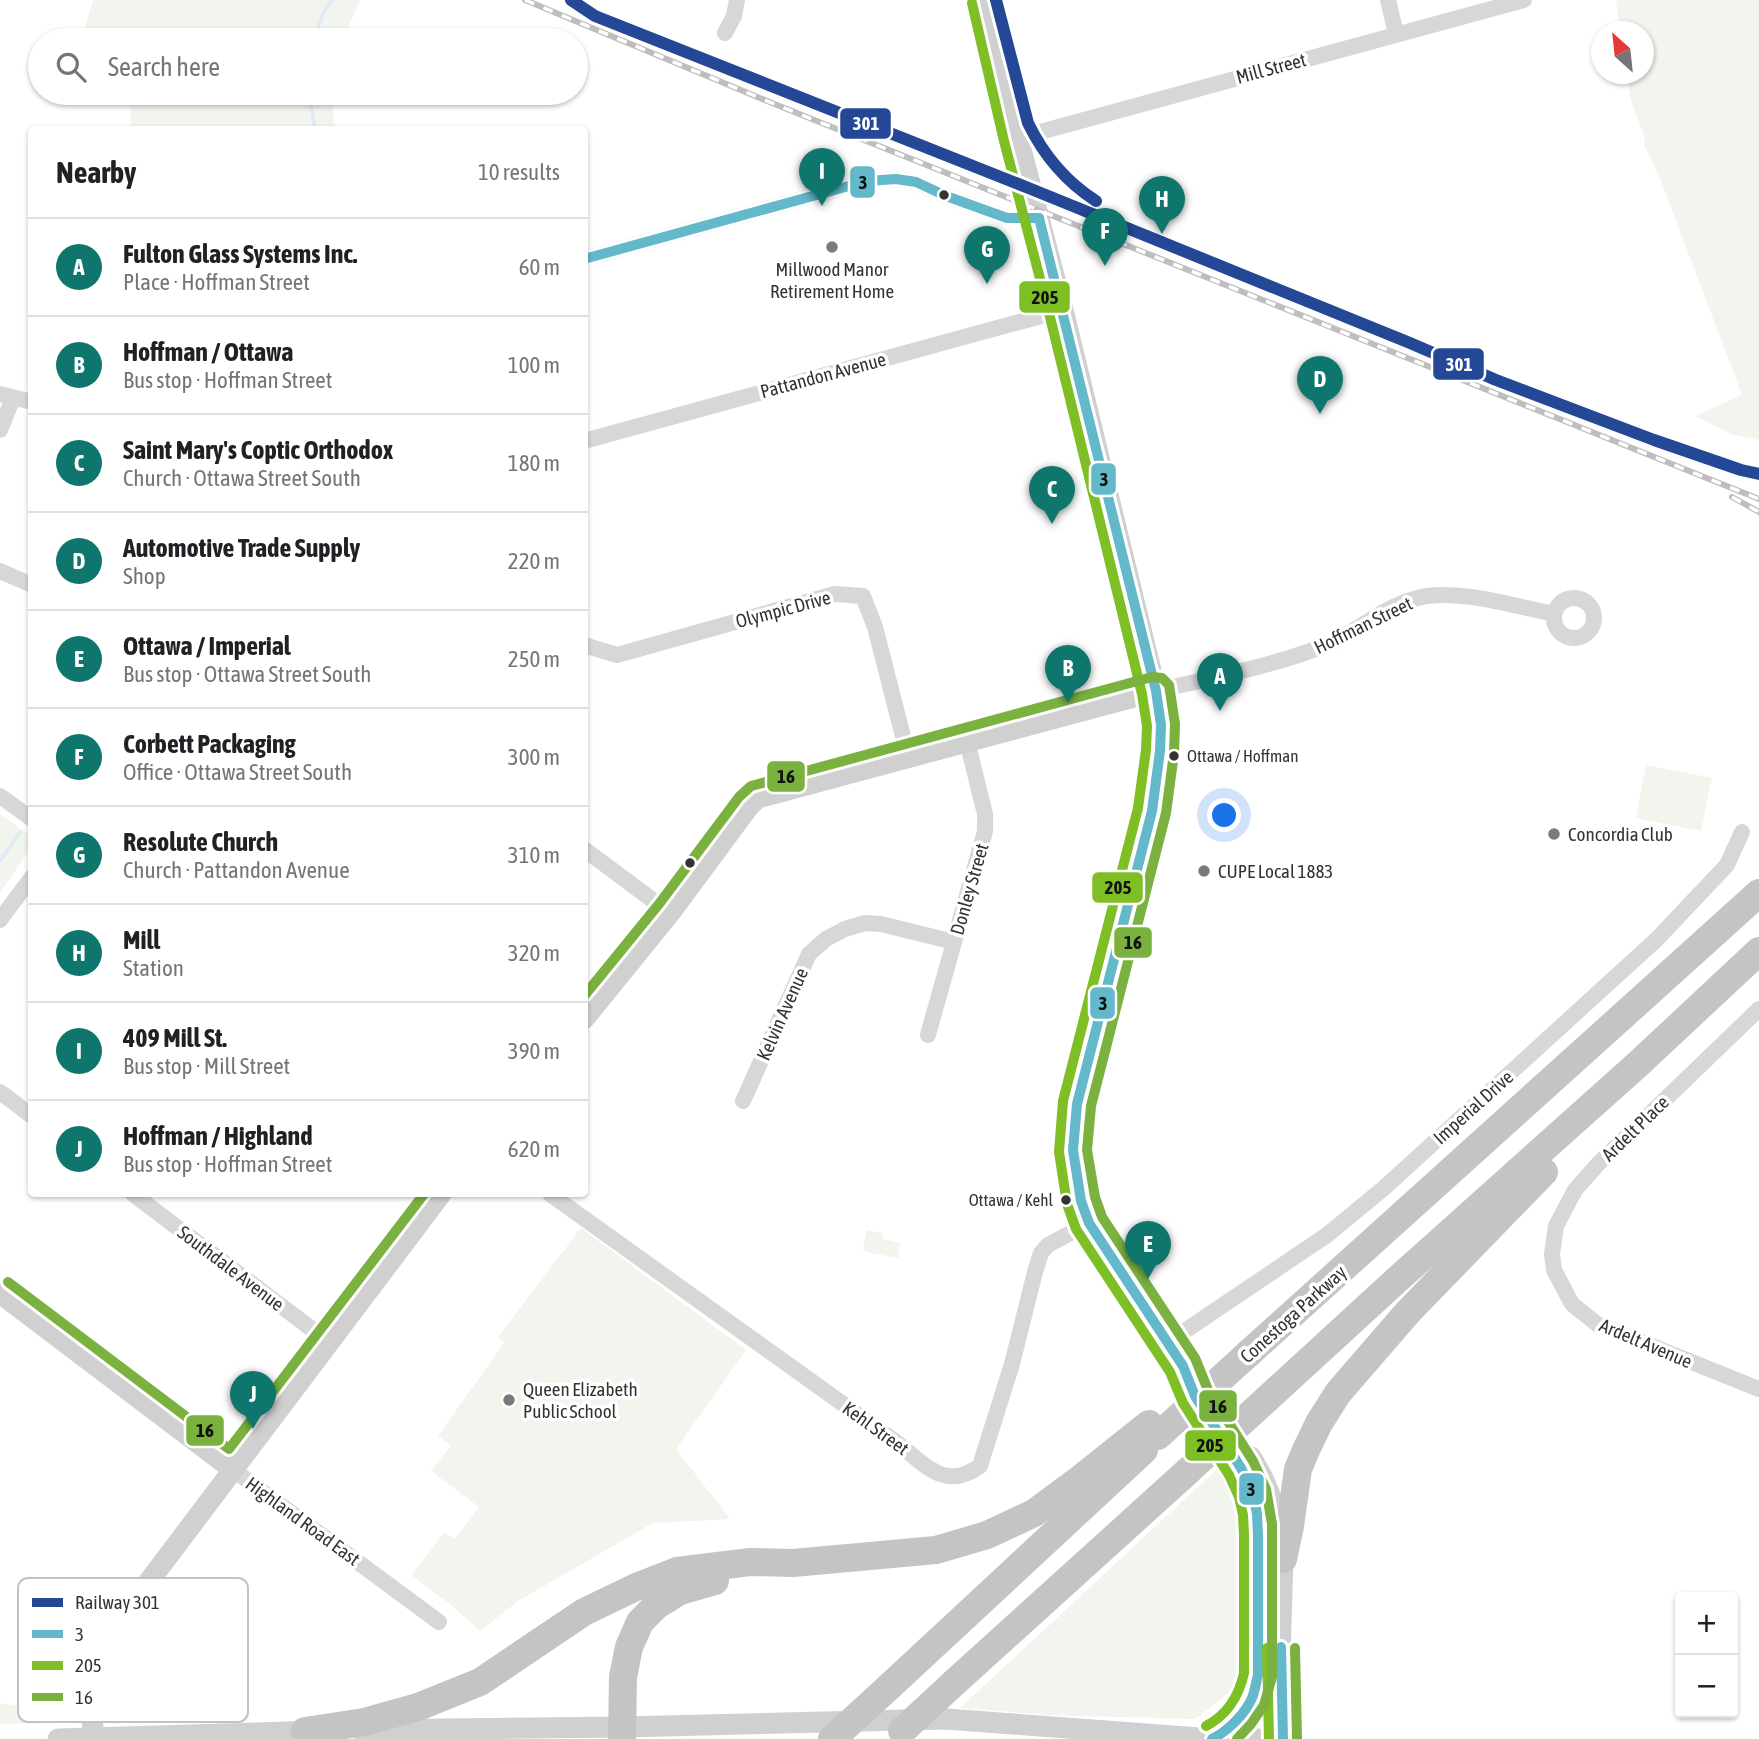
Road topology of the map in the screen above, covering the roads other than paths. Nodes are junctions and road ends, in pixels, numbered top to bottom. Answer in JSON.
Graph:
{"nodes":[{"id":1,"x":737,"y":0,"type":"edge"},
{"id":2,"x":986,"y":0,"type":"edge"},
{"id":3,"x":1388,"y":0,"type":"edge"},
{"id":4,"x":1524,"y":0,"type":"edge"},
{"id":5,"x":725,"y":33,"type":"dead end"},
{"id":6,"x":1396,"y":34,"type":"junction"},
{"id":7,"x":1018,"y":138,"type":"junction"},
{"id":8,"x":1039,"y":218,"type":"junction"},
{"id":9,"x":588,"y":258,"type":"edge"},
{"id":10,"x":1063,"y":310,"type":"junction"},
{"id":11,"x":7,"y":396,"type":"edge"},
{"id":12,"x":28,"y":401,"type":"edge"},
{"id":13,"x":0,"y":430,"type":"edge"},
{"id":14,"x":588,"y":440,"type":"edge"},
{"id":15,"x":0,"y":571,"type":"edge"},
{"id":16,"x":28,"y":583,"type":"edge"},
{"id":17,"x":1554,"y":614,"type":"dead end"},
{"id":18,"x":588,"y":646,"type":"edge"},
{"id":19,"x":1156,"y":691,"type":"junction"},
{"id":20,"x":967,"y":741,"type":"junction"},
{"id":21,"x":908,"y":756,"type":"junction"},
{"id":22,"x":0,"y":796,"type":"edge"},
{"id":23,"x":28,"y":816,"type":"edge"},
{"id":24,"x":1742,"y":832,"type":"dead end"},
{"id":25,"x":588,"y":852,"type":"edge"},
{"id":26,"x":28,"y":882,"type":"edge"},
{"id":27,"x":1759,"y":894,"type":"edge"},
{"id":28,"x":670,"y":913,"type":"junction"},
{"id":29,"x":0,"y":920,"type":"edge"},
{"id":30,"x":954,"y":942,"type":"junction"},
{"id":31,"x":1759,"y":951,"type":"edge"},
{"id":32,"x":1759,"y":1009,"type":"edge"},
{"id":33,"x":588,"y":1014,"type":"edge"},
{"id":34,"x":928,"y":1035,"type":"dead end"},
{"id":35,"x":1637,"y":1065,"type":"junction"},
{"id":36,"x":0,"y":1092,"type":"edge"},
{"id":37,"x":743,"y":1101,"type":"dead end"},
{"id":38,"x":28,"y":1113,"type":"edge"},
{"id":39,"x":137,"y":1197,"type":"edge"},
{"id":40,"x":439,"y":1197,"type":"edge"},
{"id":41,"x":554,"y":1197,"type":"edge"},
{"id":42,"x":1089,"y":1223,"type":"junction"},
{"id":43,"x":1555,"y":1270,"type":"joint"},
{"id":44,"x":0,"y":1293,"type":"edge"},
{"id":45,"x":329,"y":1342,"type":"junction"},
{"id":46,"x":1167,"y":1343,"type":"junction"},
{"id":47,"x":1183,"y":1366,"type":"junction"},
{"id":48,"x":1759,"y":1389,"type":"edge"},
{"id":49,"x":1154,"y":1430,"type":"junction"},
{"id":50,"x":232,"y":1469,"type":"junction"},
{"id":51,"x":1283,"y":1559,"type":"junction"},
{"id":52,"x":793,"y":1563,"type":"junction"},
{"id":53,"x":151,"y":1578,"type":"edge"},
{"id":54,"x":439,"y":1622,"type":"dead end"},
{"id":55,"x":305,"y":1731,"type":"junction"},
{"id":56,"x":622,"y":1733,"type":"edge"},
{"id":57,"x":898,"y":1736,"type":"edge"},
{"id":58,"x":1285,"y":1736,"type":"edge"},
{"id":59,"x":93,"y":1738,"type":"edge"},
{"id":60,"x":1215,"y":1738,"type":"edge"},
{"id":61,"x":58,"y":1739,"type":"edge"},
{"id":62,"x":832,"y":1739,"type":"edge"},
{"id":63,"x":1257,"y":1739,"type":"edge"}],
"edges":[{"from":1,"to":5,"type":"street"},
{"from":2,"to":7,"type":"main road"},
{"from":3,"to":6,"type":"street"},
{"from":4,"to":6,"type":"street","name":"Mill Street"},
{"from":6,"to":7,"type":"street","name":"Mill Street"},
{"from":7,"to":8,"type":"main road"},
{"from":8,"to":9,"type":"street"},
{"from":8,"to":10,"type":"main road"},
{"from":10,"to":14,"type":"street","name":"Pattandon Avenue"},
{"from":10,"to":19,"type":"main road"},
{"from":11,"to":12,"type":"street"},
{"from":11,"to":13,"type":"street"},
{"from":15,"to":16,"type":"street"},
{"from":17,"to":19,"type":"street","name":"Hoffman Street"},
{"from":18,"to":21,"type":"street","name":"Olympic Drive"},
{"from":19,"to":20,"type":"main road","name":"Hoffman Street"},
{"from":19,"to":42,"type":"main road"},
{"from":20,"to":21,"type":"main road","name":"Hoffman Street"},
{"from":20,"to":30,"type":"street","name":"Donley Street"},
{"from":21,"to":28,"type":"main road","name":"Hoffman Street"},
{"from":22,"to":23,"type":"street"},
{"from":24,"to":46,"type":"street","name":"Imperial Drive"},
{"from":25,"to":28,"type":"street"},
{"from":26,"to":29,"type":"street"},
{"from":27,"to":49,"type":"highway","name":"Conestoga Parkway","bridge":true},
{"from":28,"to":33,"type":"main road","name":"Hoffman Street"},
{"from":30,"to":34,"type":"street","name":"Donley Street"},
{"from":30,"to":37,"type":"street","name":"Kelvin Avenue"},
{"from":31,"to":35,"type":"highway"},
{"from":32,"to":43,"type":"street","name":"Ardelt Place"},
{"from":35,"to":51,"type":"highway"},
{"from":35,"to":57,"type":"highway","bridge":true},
{"from":36,"to":38,"type":"street"},
{"from":39,"to":45,"type":"street","name":"Southdale Avenue"},
{"from":40,"to":45,"type":"main road"},
{"from":41,"to":42,"type":"street","name":"Kehl Street"},
{"from":42,"to":46,"type":"main road"},
{"from":43,"to":48,"type":"street","name":"Ardelt Avenue"},
{"from":44,"to":50,"type":"main road","name":"Highland Road East"},
{"from":45,"to":50,"type":"main road"},
{"from":46,"to":47,"type":"main road"},
{"from":47,"to":51,"type":"main road"},
{"from":47,"to":60,"type":"main road"},
{"from":49,"to":52,"type":"highway"},
{"from":49,"to":62,"type":"highway","name":"Conestoga Parkway","bridge":true},
{"from":50,"to":53,"type":"main road"},
{"from":50,"to":54,"type":"street","name":"Highland Road East"},
{"from":51,"to":58,"type":"main road"},
{"from":52,"to":55,"type":"highway"},
{"from":52,"to":56,"type":"highway"},
{"from":55,"to":56,"type":"main road"},
{"from":55,"to":59,"type":"main road"},
{"from":56,"to":60,"type":"main road"},
{"from":59,"to":61,"type":"main road"},
{"from":60,"to":63,"type":"main road"}]}
